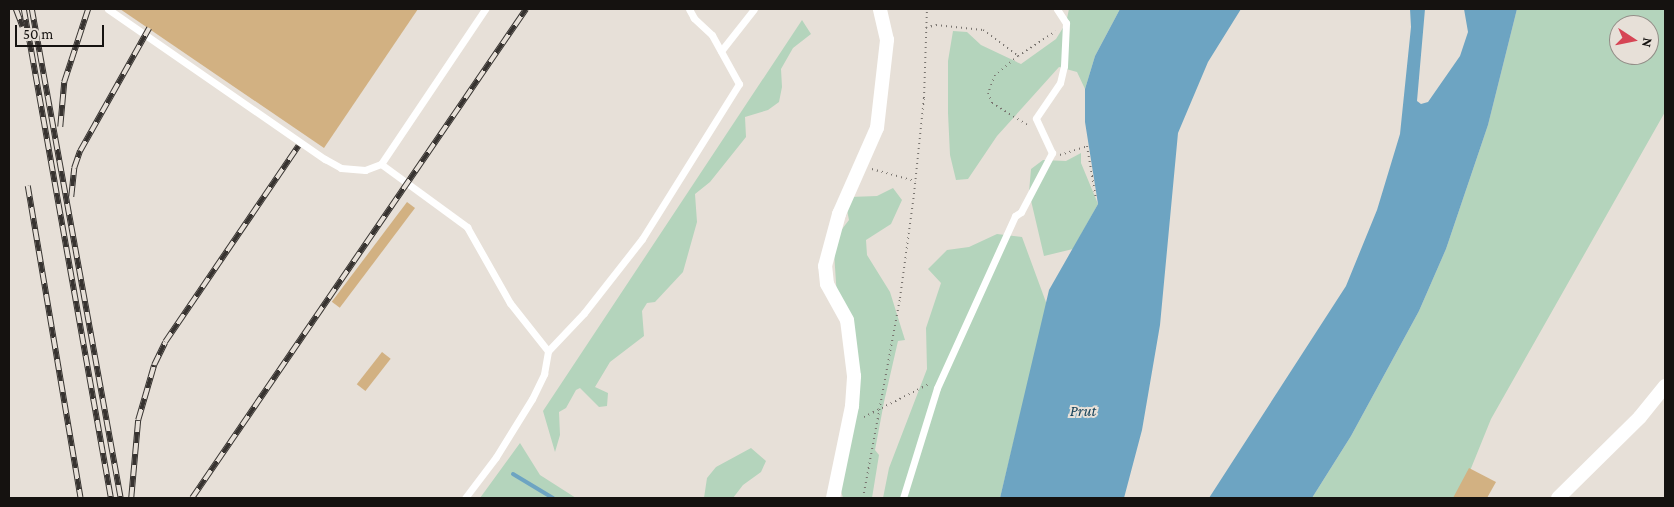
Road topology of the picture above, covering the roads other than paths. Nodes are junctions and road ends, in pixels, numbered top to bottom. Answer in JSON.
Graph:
{"nodes":[{"id":1,"x":108,"y":9,"type":"edge"},
{"id":2,"x":485,"y":9,"type":"edge"},
{"id":3,"x":689,"y":9,"type":"edge"},
{"id":4,"x":754,"y":9,"type":"edge"},
{"id":5,"x":880,"y":9,"type":"edge"},
{"id":6,"x":1057,"y":9,"type":"edge"},
{"id":7,"x":721,"y":50,"type":"junction"},
{"id":8,"x":381,"y":164,"type":"junction"},
{"id":9,"x":548,"y":351,"type":"junction"},
{"id":10,"x":1665,"y":386,"type":"edge"},
{"id":11,"x":465,"y":498,"type":"edge"},
{"id":12,"x":832,"y":498,"type":"edge"},
{"id":13,"x":903,"y":498,"type":"edge"},
{"id":14,"x":1558,"y":498,"type":"edge"}],
"edges":[{"from":1,"to":8,"type":"lane"},
{"from":2,"to":8,"type":"lane"},
{"from":3,"to":7,"type":"lane"},
{"from":4,"to":7,"type":"lane"},
{"from":5,"to":12,"type":"street"},
{"from":6,"to":13,"type":"lane"},
{"from":7,"to":9,"type":"lane"},
{"from":8,"to":9,"type":"lane"},
{"from":9,"to":11,"type":"lane"},
{"from":10,"to":14,"type":"street"}]}
